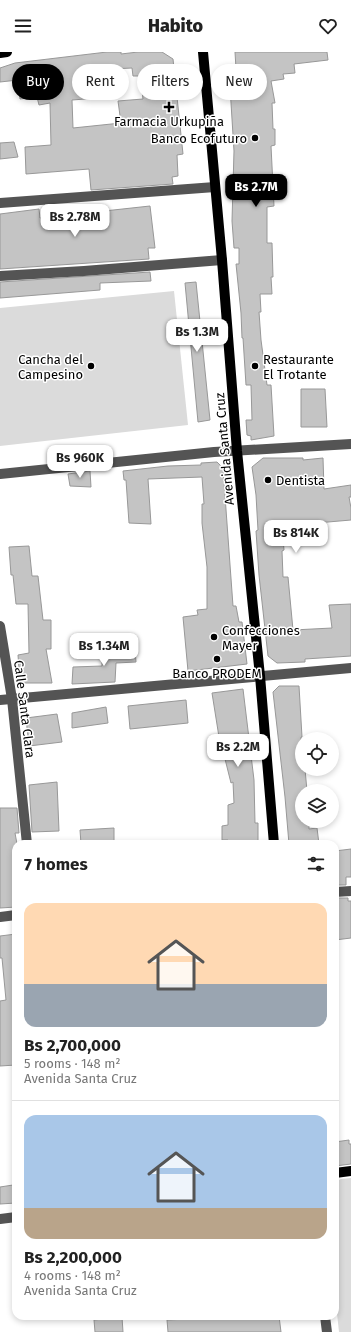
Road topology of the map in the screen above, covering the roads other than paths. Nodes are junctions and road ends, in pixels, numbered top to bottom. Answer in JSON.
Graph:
{"nodes":[{"id":1,"x":7,"y":52,"type":"edge"},
{"id":2,"x":203,"y":52,"type":"edge"},
{"id":3,"x":0,"y":53,"type":"edge"},
{"id":4,"x":215,"y":187,"type":"junction"},
{"id":5,"x":0,"y":203,"type":"edge"},
{"id":6,"x":222,"y":260,"type":"junction"},
{"id":7,"x":0,"y":276,"type":"edge"},
{"id":8,"x":351,"y":444,"type":"edge"},
{"id":9,"x":237,"y":451,"type":"junction"},
{"id":10,"x":0,"y":474,"type":"edge"},
{"id":11,"x":0,"y":626,"type":"edge"},
{"id":12,"x":351,"y":668,"type":"edge"},
{"id":13,"x":260,"y":676,"type":"junction"},
{"id":14,"x":12,"y":699,"type":"junction"},
{"id":15,"x":0,"y":700,"type":"edge"},
{"id":16,"x":27,"y":840,"type":"edge"},
{"id":17,"x":274,"y":840,"type":"edge"},
{"id":18,"x":351,"y":891,"type":"edge"},
{"id":19,"x":339,"y":892,"type":"edge"},
{"id":20,"x":12,"y":916,"type":"edge"},
{"id":21,"x":0,"y":917,"type":"edge"},
{"id":22,"x":351,"y":1171,"type":"edge"},
{"id":23,"x":339,"y":1172,"type":"edge"},
{"id":24,"x":12,"y":1218,"type":"edge"},
{"id":25,"x":0,"y":1219,"type":"edge"},
{"id":26,"x":326,"y":1320,"type":"edge"},
{"id":27,"x":327,"y":1332,"type":"edge"}],
"edges":[{"from":1,"to":3,"type":"main road"},
{"from":2,"to":4,"type":"main road","name":"Avenida Santa Cruz"},
{"from":4,"to":5,"type":"street"},
{"from":4,"to":6,"type":"main road","name":"Avenida Santa Cruz"},
{"from":6,"to":7,"type":"street"},
{"from":6,"to":9,"type":"main road","name":"Avenida Santa Cruz"},
{"from":8,"to":9,"type":"street"},
{"from":9,"to":10,"type":"street"},
{"from":9,"to":13,"type":"main road","name":"Avenida Santa Cruz"},
{"from":11,"to":14,"type":"street","name":"Calle Santa Clara"},
{"from":12,"to":13,"type":"street"},
{"from":13,"to":14,"type":"street"},
{"from":13,"to":17,"type":"main road","name":"Avenida Santa Cruz"},
{"from":14,"to":15,"type":"street"},
{"from":14,"to":16,"type":"street","name":"Calle Santa Clara"},
{"from":18,"to":19,"type":"street"},
{"from":20,"to":21,"type":"street"},
{"from":22,"to":23,"type":"main road"},
{"from":24,"to":25,"type":"street"},
{"from":26,"to":27,"type":"street"}]}
